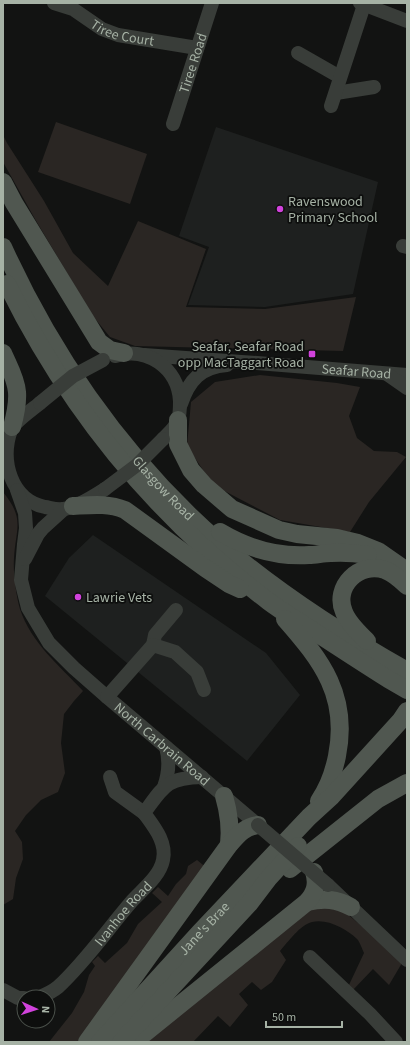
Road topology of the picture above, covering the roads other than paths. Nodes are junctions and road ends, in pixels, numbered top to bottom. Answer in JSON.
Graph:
{"nodes":[{"id":1,"x":54,"y":3,"type":"edge"},
{"id":2,"x":212,"y":3,"type":"edge"},
{"id":3,"x":362,"y":4,"type":"edge"},
{"id":4,"x":407,"y":21,"type":"edge"},
{"id":5,"x":197,"y":48,"type":"junction"},
{"id":6,"x":298,"y":53,"type":"dead end"},
{"id":7,"x":340,"y":77,"type":"junction"},
{"id":8,"x":374,"y":86,"type":"dead end"},
{"id":9,"x":172,"y":124,"type":"dead end"},
{"id":10,"x":3,"y":182,"type":"edge"},
{"id":11,"x":3,"y":247,"type":"edge"},
{"id":12,"x":3,"y":276,"type":"edge"},
{"id":13,"x":3,"y":353,"type":"edge"},
{"id":14,"x":124,"y":353,"type":"junction"},
{"id":15,"x":144,"y":356,"type":"junction"},
{"id":16,"x":258,"y":363,"type":"junction"},
{"id":17,"x":387,"y":374,"type":"junction"},
{"id":18,"x":407,"y":375,"type":"edge"},
{"id":19,"x":407,"y":388,"type":"edge"},
{"id":20,"x":179,"y":413,"type":"junction"},
{"id":21,"x":8,"y":431,"type":"edge"},
{"id":22,"x":11,"y":483,"type":"edge"},
{"id":23,"x":105,"y":489,"type":"joint"},
{"id":24,"x":69,"y":508,"type":"junction"},
{"id":25,"x":190,"y":515,"type":"junction"},
{"id":26,"x":388,"y":559,"type":"junction"},
{"id":27,"x":22,"y":565,"type":"junction"},
{"id":28,"x":407,"y":571,"type":"edge"},
{"id":29,"x":407,"y":586,"type":"edge"},
{"id":30,"x":267,"y":600,"type":"junction"},
{"id":31,"x":176,"y":610,"type":"dead end"},
{"id":32,"x":153,"y":645,"type":"junction"},
{"id":33,"x":394,"y":668,"type":"edge"},
{"id":34,"x":204,"y":690,"type":"dead end"},
{"id":35,"x":407,"y":690,"type":"edge"},
{"id":36,"x":107,"y":697,"type":"junction"},
{"id":37,"x":407,"y":711,"type":"edge"},
{"id":38,"x":407,"y":727,"type":"edge"},
{"id":39,"x":166,"y":747,"type":"junction"},
{"id":40,"x":110,"y":777,"type":"dead end"},
{"id":41,"x":202,"y":777,"type":"junction"},
{"id":42,"x":407,"y":783,"type":"edge"},
{"id":43,"x":164,"y":787,"type":"junction"},
{"id":44,"x":224,"y":796,"type":"junction"},
{"id":45,"x":144,"y":813,"type":"junction"},
{"id":46,"x":309,"y":817,"type":"junction"},
{"id":47,"x":258,"y":825,"type":"junction"},
{"id":48,"x":229,"y":845,"type":"junction"},
{"id":49,"x":314,"y":872,"type":"joint"},
{"id":50,"x":317,"y":892,"type":"junction"},
{"id":51,"x":346,"y":902,"type":"junction"},
{"id":52,"x":249,"y":904,"type":"junction"},
{"id":53,"x":407,"y":950,"type":"edge"},
{"id":54,"x":310,"y":957,"type":"dead end"},
{"id":55,"x":407,"y":960,"type":"edge"},
{"id":56,"x":55,"y":989,"type":"edge"},
{"id":57,"x":3,"y":990,"type":"edge"},
{"id":58,"x":16,"y":997,"type":"edge"},
{"id":59,"x":87,"y":1042,"type":"edge"},
{"id":60,"x":100,"y":1042,"type":"edge"},
{"id":61,"x":121,"y":1042,"type":"edge"},
{"id":62,"x":134,"y":1042,"type":"edge"},
{"id":63,"x":396,"y":1042,"type":"edge"}],
"edges":[{"from":1,"to":5,"type":"street","name":"Tiree Court"},
{"from":2,"to":5,"type":"street","name":"Tiree Road"},
{"from":3,"to":4,"type":"street"},
{"from":3,"to":7,"type":"street"},
{"from":5,"to":9,"type":"street","name":"Tiree Road"},
{"from":6,"to":7,"type":"street"},
{"from":7,"to":8,"type":"street"},
{"from":10,"to":14,"type":"main road"},
{"from":11,"to":25,"type":"main road","name":"Glasgow Road"},
{"from":12,"to":30,"type":"main road","name":"Glasgow Road"},
{"from":13,"to":21,"type":"main road"},
{"from":14,"to":15,"type":"street"},
{"from":14,"to":21,"type":"street","bridge":true},
{"from":15,"to":16,"type":"street","name":"Seafar Road"},
{"from":15,"to":20,"type":"street"},
{"from":16,"to":17,"type":"street","name":"Seafar Road"},
{"from":16,"to":20,"type":"street","name":"Seafar Road"},
{"from":17,"to":18,"type":"street","name":"Seafar Road"},
{"from":17,"to":19,"type":"street"},
{"from":20,"to":23,"type":"street","name":"Seafar Road","bridge":true},
{"from":20,"to":26,"type":"main road"},
{"from":21,"to":22,"type":"street","name":"North Carbrain Road"},
{"from":22,"to":24,"type":"street"},
{"from":22,"to":27,"type":"street","name":"North Carbrain Road"},
{"from":23,"to":24,"type":"street","name":"North Carbrain Road"},
{"from":24,"to":27,"type":"street","name":"North Carbrain Road"},
{"from":24,"to":30,"type":"main road"},
{"from":25,"to":26,"type":"main road"},
{"from":25,"to":33,"type":"main road","name":"Glasgow Road"},
{"from":26,"to":28,"type":"main road"},
{"from":27,"to":36,"type":"street","name":"North Carbrain Road"},
{"from":29,"to":33,"type":"main road"},
{"from":30,"to":33,"type":"main road","name":"Glasgow Road"},
{"from":30,"to":46,"type":"main road"},
{"from":31,"to":32,"type":"street"},
{"from":32,"to":34,"type":"street"},
{"from":32,"to":36,"type":"street"},
{"from":33,"to":35,"type":"main road"},
{"from":36,"to":39,"type":"street","name":"North Carbrain Road"},
{"from":37,"to":46,"type":"main road"},
{"from":38,"to":52,"type":"main road"},
{"from":39,"to":41,"type":"street","name":"North Carbrain Road"},
{"from":39,"to":43,"type":"street"},
{"from":40,"to":45,"type":"street","name":"Ivanhoe Road"},
{"from":41,"to":43,"type":"street"},
{"from":41,"to":44,"type":"street","name":"North Carbrain Road"},
{"from":42,"to":52,"type":"main road"},
{"from":43,"to":45,"type":"street"},
{"from":44,"to":47,"type":"street","name":"North Carbrain Road"},
{"from":44,"to":48,"type":"main road"},
{"from":45,"to":56,"type":"street","name":"Ivanhoe Road"},
{"from":46,"to":60,"type":"main road","name":"Jane's Brae"},
{"from":47,"to":48,"type":"main road"},
{"from":47,"to":49,"type":"street","name":"North Carbrain Road","bridge":true},
{"from":48,"to":59,"type":"main road"},
{"from":49,"to":50,"type":"main road"},
{"from":50,"to":51,"type":"street"},
{"from":50,"to":51,"type":"main road"},
{"from":50,"to":62,"type":"main road"},
{"from":51,"to":53,"type":"street"},
{"from":51,"to":55,"type":"street"},
{"from":52,"to":61,"type":"main road","name":"Jane's Brae"},
{"from":54,"to":63,"type":"street"},
{"from":57,"to":58,"type":"street"}]}
